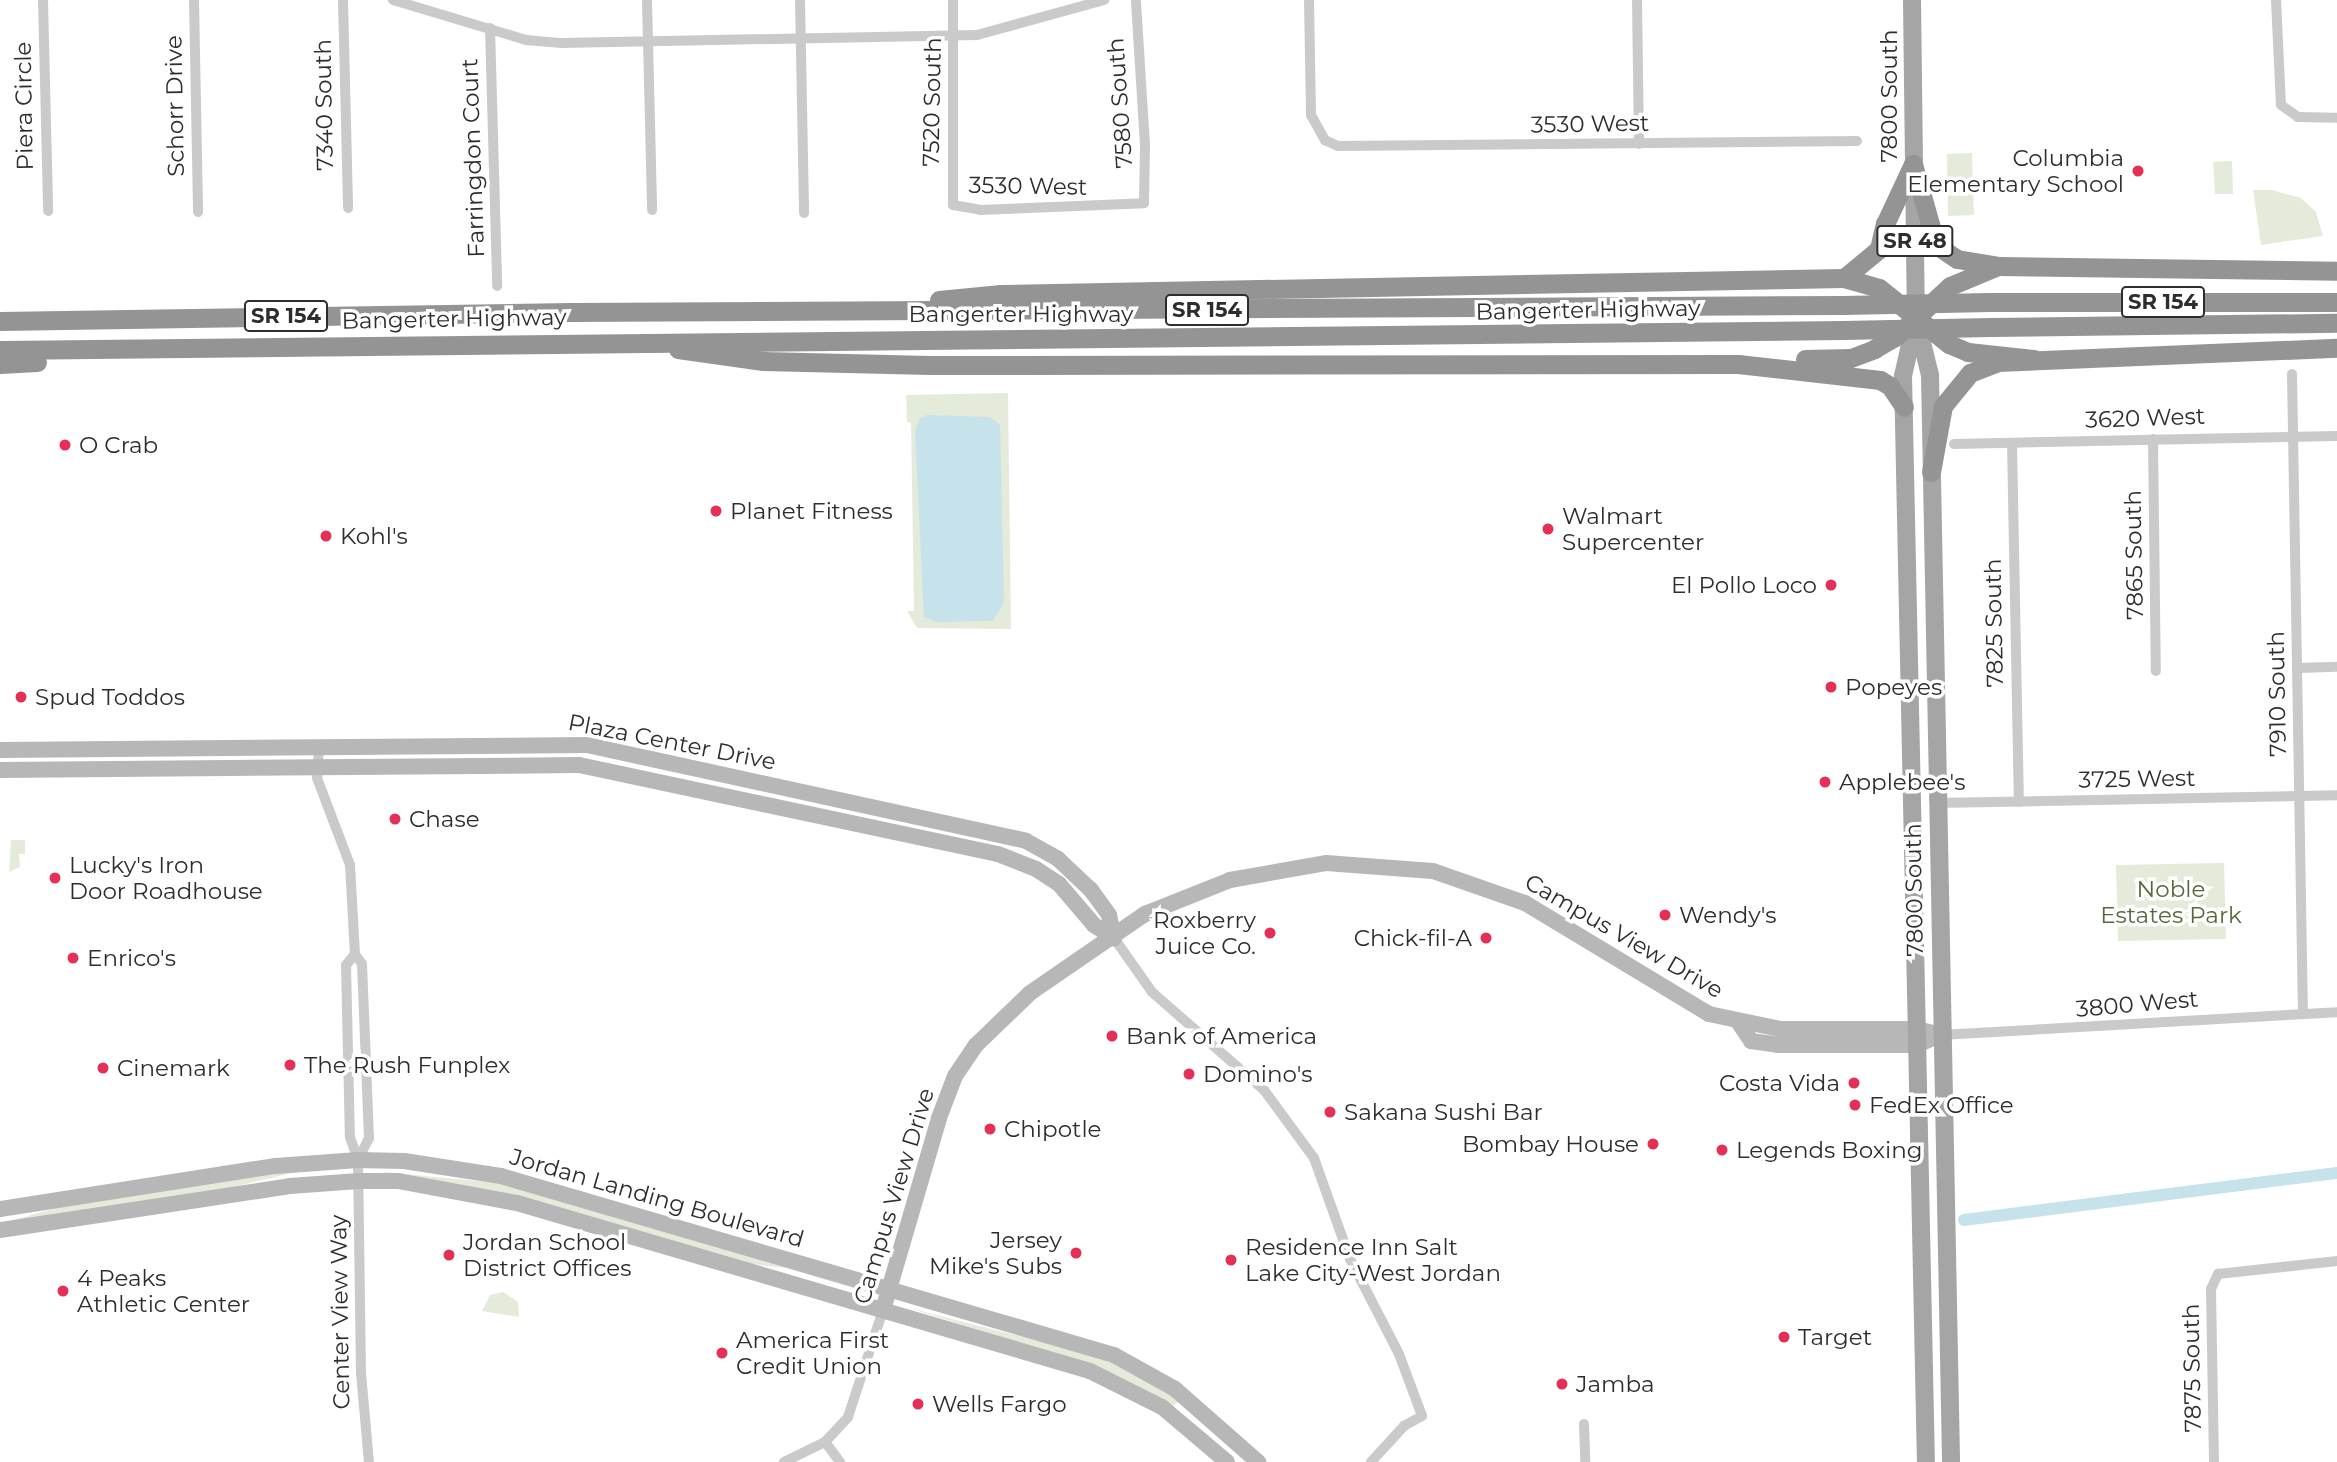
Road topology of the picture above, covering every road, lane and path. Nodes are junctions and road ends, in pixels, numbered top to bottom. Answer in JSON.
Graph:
{"nodes":[{"id":1,"x":43,"y":0,"type":"edge"},
{"id":2,"x":194,"y":0,"type":"edge"},
{"id":3,"x":343,"y":0,"type":"edge"},
{"id":4,"x":393,"y":0,"type":"edge"},
{"id":5,"x":647,"y":0,"type":"edge"},
{"id":6,"x":800,"y":0,"type":"edge"},
{"id":7,"x":953,"y":0,"type":"edge"},
{"id":8,"x":1104,"y":0,"type":"edge"},
{"id":9,"x":1136,"y":0,"type":"edge"},
{"id":10,"x":1309,"y":0,"type":"edge"},
{"id":11,"x":1637,"y":0,"type":"edge"},
{"id":12,"x":1912,"y":0,"type":"edge"},
{"id":13,"x":2276,"y":0,"type":"edge"},
{"id":14,"x":490,"y":28,"type":"junction"},
{"id":15,"x":956,"y":35,"type":"junction"},
{"id":16,"x":800,"y":37,"type":"junction"},
{"id":17,"x":648,"y":41,"type":"junction"},
{"id":18,"x":2337,"y":118,"type":"edge"},
{"id":19,"x":1857,"y":141,"type":"dead end"},
{"id":20,"x":1639,"y":144,"type":"junction"},
{"id":21,"x":1913,"y":164,"type":"junction"},
{"id":22,"x":1144,"y":203,"type":"joint"},
{"id":23,"x":953,"y":205,"type":"joint"},
{"id":24,"x":348,"y":208,"type":"dead end"},
{"id":25,"x":652,"y":210,"type":"dead end"},
{"id":26,"x":48,"y":211,"type":"dead end"},
{"id":27,"x":198,"y":212,"type":"dead end"},
{"id":28,"x":804,"y":212,"type":"dead end"},
{"id":29,"x":1999,"y":266,"type":"junction"},
{"id":30,"x":2337,"y":271,"type":"edge"},
{"id":31,"x":1844,"y":278,"type":"junction"},
{"id":32,"x":497,"y":286,"type":"dead end"},
{"id":33,"x":2337,"y":302,"type":"edge"},
{"id":34,"x":823,"y":311,"type":"junction"},
{"id":35,"x":1916,"y":318,"type":"junction"},
{"id":36,"x":0,"y":321,"type":"edge"},
{"id":37,"x":2337,"y":323,"type":"edge"},
{"id":38,"x":636,"y":341,"type":"junction"},
{"id":39,"x":263,"y":346,"type":"junction"},
{"id":40,"x":2337,"y":348,"type":"edge"},
{"id":41,"x":0,"y":350,"type":"edge"},
{"id":42,"x":2034,"y":359,"type":"junction"},
{"id":43,"x":0,"y":364,"type":"edge"},
{"id":44,"x":1738,"y":365,"type":"junction"},
{"id":45,"x":2291,"y":374,"type":"dead end"},
{"id":46,"x":1904,"y":407,"type":"junction"},
{"id":47,"x":2292,"y":436,"type":"junction"},
{"id":48,"x":2337,"y":436,"type":"edge"},
{"id":49,"x":2153,"y":439,"type":"junction"},
{"id":50,"x":2012,"y":443,"type":"junction"},
{"id":51,"x":1954,"y":444,"type":"dead end"},
{"id":52,"x":1931,"y":472,"type":"junction"},
{"id":53,"x":2337,"y":667,"type":"edge"},
{"id":54,"x":2299,"y":668,"type":"junction"},
{"id":55,"x":2156,"y":671,"type":"dead end"},
{"id":56,"x":319,"y":745,"type":"junction"},
{"id":57,"x":0,"y":750,"type":"edge"},
{"id":58,"x":317,"y":766,"type":"junction"},
{"id":59,"x":0,"y":770,"type":"edge"},
{"id":60,"x":2337,"y":795,"type":"edge"},
{"id":61,"x":2300,"y":796,"type":"junction"},
{"id":62,"x":2019,"y":802,"type":"junction"},
{"id":63,"x":1937,"y":803,"type":"junction"},
{"id":64,"x":1114,"y":938,"type":"junction"},
{"id":65,"x":355,"y":954,"type":"junction"},
{"id":66,"x":2337,"y":1012,"type":"edge"},
{"id":67,"x":2303,"y":1014,"type":"junction"},
{"id":68,"x":1941,"y":1035,"type":"junction"},
{"id":69,"x":1917,"y":1037,"type":"junction"},
{"id":70,"x":358,"y":1160,"type":"junction"},
{"id":71,"x":359,"y":1181,"type":"junction"},
{"id":72,"x":0,"y":1209,"type":"edge"},
{"id":73,"x":1922,"y":1227,"type":"junction"},
{"id":74,"x":0,"y":1230,"type":"edge"},
{"id":75,"x":2337,"y":1261,"type":"edge"},
{"id":76,"x":889,"y":1288,"type":"junction"},
{"id":77,"x":883,"y":1310,"type":"junction"},
{"id":78,"x":1947,"y":1315,"type":"junction"},
{"id":79,"x":1584,"y":1424,"type":"dead end"},
{"id":80,"x":825,"y":1442,"type":"junction"},
{"id":81,"x":369,"y":1462,"type":"edge"},
{"id":82,"x":784,"y":1462,"type":"edge"},
{"id":83,"x":841,"y":1462,"type":"edge"},
{"id":84,"x":1227,"y":1462,"type":"edge"},
{"id":85,"x":1258,"y":1462,"type":"edge"},
{"id":86,"x":1371,"y":1462,"type":"edge"},
{"id":87,"x":1585,"y":1462,"type":"edge"},
{"id":88,"x":1927,"y":1462,"type":"edge"},
{"id":89,"x":1951,"y":1462,"type":"edge"},
{"id":90,"x":2214,"y":1462,"type":"edge"}],
"edges":[{"from":1,"to":26,"type":"street","name":"Piera Circle"},
{"from":2,"to":27,"type":"street","name":"Schorr Drive"},
{"from":3,"to":24,"type":"street","name":"7340 South"},
{"from":4,"to":14,"type":"street"},
{"from":5,"to":17,"type":"street"},
{"from":6,"to":16,"type":"street"},
{"from":7,"to":15,"type":"street","name":"7520 South"},
{"from":8,"to":15,"type":"street"},
{"from":9,"to":22,"type":"street","name":"7580 South"},
{"from":10,"to":20,"type":"street","name":"3530 West"},
{"from":11,"to":20,"type":"street"},
{"from":12,"to":21,"type":"main road","name":"7800 South","number":"SR 48"},
{"from":13,"to":18,"type":"street"},
{"from":14,"to":17,"type":"street"},
{"from":14,"to":32,"type":"street","name":"Farringdon Court"},
{"from":15,"to":16,"type":"street"},
{"from":15,"to":23,"type":"street","name":"7520 South"},
{"from":16,"to":17,"type":"street"},
{"from":16,"to":28,"type":"street"},
{"from":17,"to":25,"type":"street"},
{"from":19,"to":20,"type":"street","name":"3530 West"},
{"from":21,"to":29,"type":"highway"},
{"from":21,"to":31,"type":"highway"},
{"from":21,"to":35,"type":"main road","name":"7800 South","number":"SR 48"},
{"from":22,"to":23,"type":"street","name":"3530 West"},
{"from":29,"to":30,"type":"highway"},
{"from":29,"to":35,"type":"highway"},
{"from":31,"to":34,"type":"highway"},
{"from":31,"to":35,"type":"highway"},
{"from":33,"to":34,"type":"highway","name":"Bangerter Highway","number":"SR 154","bridge":true},
{"from":34,"to":36,"type":"highway","name":"Bangerter Highway","number":"SR 154"},
{"from":35,"to":42,"type":"highway"},
{"from":35,"to":44,"type":"highway"},
{"from":35,"to":46,"type":"main road","name":"7800 South"},
{"from":35,"to":52,"type":"main road","name":"7800 South"},
{"from":37,"to":38,"type":"highway","name":"Bangerter Highway","number":"SR 154","bridge":true},
{"from":38,"to":39,"type":"highway","name":"Bangerter Highway","number":"SR 154"},
{"from":38,"to":44,"type":"highway"},
{"from":39,"to":41,"type":"highway","name":"Bangerter Highway","number":"SR 154"},
{"from":39,"to":43,"type":"highway"},
{"from":40,"to":42,"type":"highway"},
{"from":42,"to":52,"type":"highway"},
{"from":44,"to":46,"type":"highway"},
{"from":45,"to":47,"type":"street","name":"7910 South"},
{"from":46,"to":69,"type":"main road","name":"7800 South"},
{"from":47,"to":48,"type":"street","name":"3620 West"},
{"from":47,"to":49,"type":"street","name":"3620 West"},
{"from":47,"to":54,"type":"street","name":"7910 South"},
{"from":49,"to":50,"type":"street","name":"3620 West"},
{"from":49,"to":55,"type":"street","name":"7865 South"},
{"from":50,"to":51,"type":"street","name":"3620 West"},
{"from":50,"to":62,"type":"street","name":"7825 South"},
{"from":52,"to":63,"type":"main road","name":"7800 South"},
{"from":53,"to":54,"type":"street"},
{"from":54,"to":61,"type":"street","name":"7910 South"},
{"from":56,"to":57,"type":"street","name":"Plaza Center Drive"},
{"from":56,"to":58,"type":"street","name":"Center View Way"},
{"from":56,"to":64,"type":"street","name":"Plaza Center Drive"},
{"from":58,"to":59,"type":"street","name":"Plaza Center Drive"},
{"from":58,"to":64,"type":"street","name":"Plaza Center Drive"},
{"from":58,"to":65,"type":"street","name":"Center View Way"},
{"from":60,"to":61,"type":"street","name":"3725 West"},
{"from":61,"to":62,"type":"street","name":"3725 West"},
{"from":61,"to":67,"type":"street","name":"7910 South"},
{"from":62,"to":63,"type":"street","name":"3725 West"},
{"from":63,"to":68,"type":"main road","name":"7800 South"},
{"from":64,"to":69,"type":"street","name":"Campus View Drive"},
{"from":64,"to":76,"type":"street","name":"Campus View Drive"},
{"from":64,"to":86,"type":"street","name":"Plaza Center Drive"},
{"from":65,"to":70,"type":"street","name":"Center View Way"},
{"from":65,"to":70,"type":"street","name":"Center View Way"},
{"from":66,"to":67,"type":"street","name":"3800 West"},
{"from":67,"to":68,"type":"street","name":"3800 West"},
{"from":68,"to":69,"type":"street","name":"Campus View Drive"},
{"from":68,"to":78,"type":"main road","name":"7800 South"},
{"from":69,"to":73,"type":"main road","name":"7800 South"},
{"from":70,"to":71,"type":"street","name":"Center View Way"},
{"from":70,"to":72,"type":"street","name":"Jordan Landing Boulevard"},
{"from":70,"to":76,"type":"street","name":"Jordan Landing Boulevard"},
{"from":71,"to":74,"type":"street","name":"Jordan Landing Boulevard"},
{"from":71,"to":77,"type":"street","name":"Jordan Landing Boulevard"},
{"from":71,"to":81,"type":"street","name":"Center View Way"},
{"from":73,"to":78,"type":"main road"},
{"from":73,"to":88,"type":"main road","name":"7800 South"},
{"from":75,"to":90,"type":"street","name":"7875 South"},
{"from":76,"to":77,"type":"street","name":"Campus View Drive"},
{"from":76,"to":85,"type":"street","name":"Jordan Landing Boulevard"},
{"from":77,"to":80,"type":"street","name":"Campus View Drive"},
{"from":77,"to":84,"type":"street","name":"Jordan Landing Boulevard"},
{"from":78,"to":89,"type":"main road","name":"7800 South"},
{"from":79,"to":87,"type":"street"},
{"from":80,"to":82,"type":"street","name":"Campus View Drive"},
{"from":80,"to":83,"type":"street"}]}
